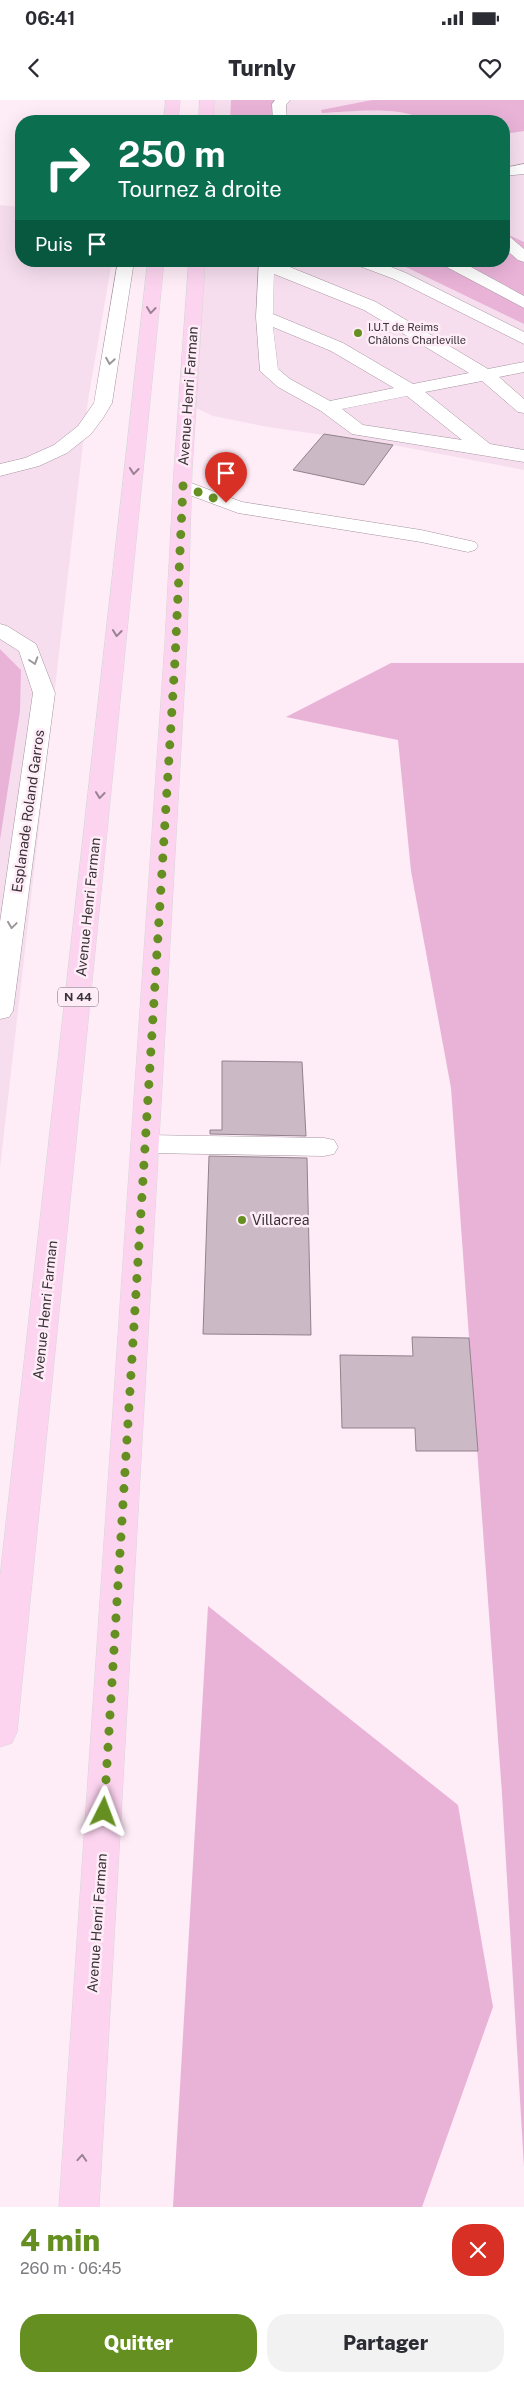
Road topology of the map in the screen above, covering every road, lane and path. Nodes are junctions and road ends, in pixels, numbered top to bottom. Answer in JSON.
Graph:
{"nodes":[{"id":1,"x":173,"y":100,"type":"edge"},
{"id":2,"x":207,"y":100,"type":"edge"},
{"id":3,"x":283,"y":100,"type":"edge"},
{"id":4,"x":171,"y":115,"type":"edge"},
{"id":5,"x":206,"y":115,"type":"edge"},
{"id":6,"x":280,"y":115,"type":"edge"},
{"id":7,"x":524,"y":169,"type":"edge"},
{"id":8,"x":510,"y":171,"type":"edge"},
{"id":9,"x":510,"y":245,"type":"edge"},
{"id":10,"x":524,"y":257,"type":"edge"},
{"id":11,"x":125,"y":267,"type":"edge"},
{"id":12,"x":155,"y":267,"type":"edge"},
{"id":13,"x":197,"y":267,"type":"edge"},
{"id":14,"x":267,"y":267,"type":"edge"},
{"id":15,"x":277,"y":267,"type":"edge"},
{"id":16,"x":376,"y":267,"type":"edge"},
{"id":17,"x":458,"y":267,"type":"edge"},
{"id":18,"x":524,"y":303,"type":"edge"},
{"id":19,"x":264,"y":316,"type":"junction"},
{"id":20,"x":524,"y":339,"type":"edge"},
{"id":21,"x":524,"y":367,"type":"edge"},
{"id":22,"x":487,"y":376,"type":"junction"},
{"id":23,"x":412,"y":391,"type":"junction"},
{"id":24,"x":327,"y":407,"type":"junction"},
{"id":25,"x":524,"y":408,"type":"edge"},
{"id":26,"x":484,"y":450,"type":"junction"},
{"id":27,"x":524,"y":456,"type":"edge"},
{"id":28,"x":0,"y":470,"type":"edge"},
{"id":29,"x":183,"y":486,"type":"junction"},
{"id":30,"x":468,"y":546,"type":"dead end"},
{"id":31,"x":0,"y":630,"type":"edge"},
{"id":32,"x":0,"y":1011,"type":"edge"},
{"id":33,"x":145,"y":1144,"type":"junction"},
{"id":34,"x":324,"y":1147,"type":"dead end"},
{"id":35,"x":0,"y":1732,"type":"edge"},
{"id":36,"x":79,"y":2207,"type":"edge"}],
"edges":[{"from":1,"to":4,"type":"main road"},
{"from":2,"to":5,"type":"main road"},
{"from":3,"to":6,"type":"lane"},
{"from":7,"to":8,"type":"lane"},
{"from":9,"to":10,"type":"lane"},
{"from":11,"to":28,"type":"lane","one_way":true},
{"from":12,"to":35,"type":"main road","name":"Avenue Henri Farman","number":"N 44","one_way":true},
{"from":13,"to":29,"type":"main road","name":"Avenue Henri Farman"},
{"from":14,"to":19,"type":"lane"},
{"from":15,"to":22,"type":"lane"},
{"from":16,"to":20,"type":"lane"},
{"from":17,"to":18,"type":"lane"},
{"from":19,"to":23,"type":"lane"},
{"from":19,"to":24,"type":"lane"},
{"from":21,"to":22,"type":"lane"},
{"from":22,"to":23,"type":"lane"},
{"from":22,"to":25,"type":"lane"},
{"from":23,"to":24,"type":"lane"},
{"from":23,"to":26,"type":"lane"},
{"from":24,"to":26,"type":"lane"},
{"from":26,"to":27,"type":"lane"},
{"from":29,"to":30,"type":"lane"},
{"from":29,"to":33,"type":"main road","name":"Avenue Henri Farman"},
{"from":31,"to":32,"type":"lane","name":"Esplanade Roland Garros","one_way":true},
{"from":33,"to":34,"type":"lane"},
{"from":36,"to":33,"type":"main road","name":"Avenue Henri Farman","one_way":true}]}
